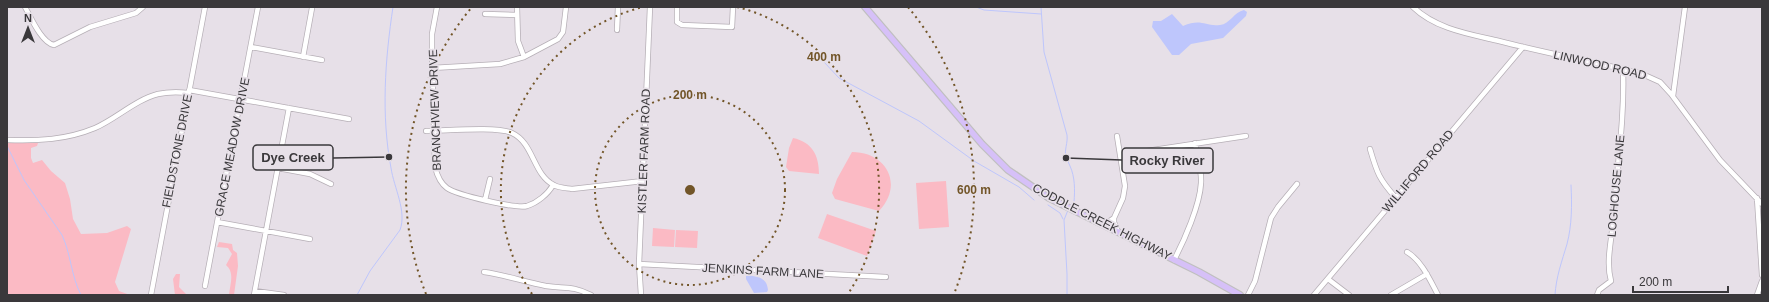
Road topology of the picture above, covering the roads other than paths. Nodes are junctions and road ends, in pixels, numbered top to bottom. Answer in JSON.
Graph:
{"nodes":[{"id":1,"x":25,"y":7,"type":"edge"},
{"id":2,"x":143,"y":7,"type":"edge"},
{"id":3,"x":205,"y":7,"type":"edge"},
{"id":4,"x":258,"y":7,"type":"edge"},
{"id":5,"x":437,"y":7,"type":"edge"},
{"id":6,"x":517,"y":7,"type":"edge"},
{"id":7,"x":566,"y":7,"type":"edge"},
{"id":8,"x":618,"y":7,"type":"edge"},
{"id":9,"x":650,"y":7,"type":"edge"},
{"id":10,"x":677,"y":7,"type":"edge"},
{"id":11,"x":733,"y":7,"type":"edge"},
{"id":12,"x":865,"y":7,"type":"edge"},
{"id":13,"x":1412,"y":7,"type":"edge"},
{"id":14,"x":1685,"y":7,"type":"edge"},
{"id":15,"x":312,"y":8,"type":"dead end"},
{"id":16,"x":485,"y":14,"type":"dead end"},
{"id":17,"x":517,"y":15,"type":"junction"},
{"id":18,"x":617,"y":30,"type":"dead end"},
{"id":19,"x":250,"y":47,"type":"junction"},
{"id":20,"x":1523,"y":47,"type":"junction"},
{"id":21,"x":303,"y":57,"type":"junction"},
{"id":22,"x":524,"y":57,"type":"junction"},
{"id":23,"x":322,"y":60,"type":"dead end"},
{"id":24,"x":432,"y":68,"type":"junction"},
{"id":25,"x":1623,"y":69,"type":"junction"},
{"id":26,"x":189,"y":91,"type":"junction"},
{"id":27,"x":1673,"y":96,"type":"junction"},
{"id":28,"x":241,"y":99,"type":"junction"},
{"id":29,"x":289,"y":108,"type":"junction"},
{"id":30,"x":349,"y":119,"type":"dead end"},
{"id":31,"x":426,"y":131,"type":"dead end"},
{"id":32,"x":434,"y":131,"type":"junction"},
{"id":33,"x":1117,"y":136,"type":"dead end"},
{"id":34,"x":1246,"y":136,"type":"dead end"},
{"id":35,"x":7,"y":140,"type":"edge"},
{"id":36,"x":1194,"y":143,"type":"junction"},
{"id":37,"x":1370,"y":149,"type":"dead end"},
{"id":38,"x":1120,"y":155,"type":"junction"},
{"id":39,"x":278,"y":168,"type":"junction"},
{"id":40,"x":490,"y":179,"type":"dead end"},
{"id":41,"x":643,"y":180,"type":"junction"},
{"id":42,"x":331,"y":184,"type":"dead end"},
{"id":43,"x":1297,"y":184,"type":"dead end"},
{"id":44,"x":553,"y":185,"type":"junction"},
{"id":45,"x":1396,"y":198,"type":"junction"},
{"id":46,"x":1757,"y":198,"type":"junction"},
{"id":47,"x":485,"y":200,"type":"junction"},
{"id":48,"x":1762,"y":204,"type":"edge"},
{"id":49,"x":1114,"y":218,"type":"junction"},
{"id":50,"x":1093,"y":220,"type":"junction"},
{"id":51,"x":217,"y":222,"type":"junction"},
{"id":52,"x":266,"y":231,"type":"junction"},
{"id":53,"x":1119,"y":233,"type":"junction"},
{"id":54,"x":310,"y":239,"type":"dead end"},
{"id":55,"x":1407,"y":252,"type":"dead end"},
{"id":56,"x":1174,"y":260,"type":"junction"},
{"id":57,"x":639,"y":264,"type":"junction"},
{"id":58,"x":484,"y":272,"type":"dead end"},
{"id":59,"x":1426,"y":274,"type":"junction"},
{"id":60,"x":1762,"y":275,"type":"edge"},
{"id":61,"x":886,"y":277,"type":"dead end"},
{"id":62,"x":1328,"y":279,"type":"junction"},
{"id":63,"x":1762,"y":281,"type":"edge"},
{"id":64,"x":205,"y":286,"type":"dead end"},
{"id":65,"x":255,"y":293,"type":"edge"},
{"id":66,"x":151,"y":295,"type":"edge"},
{"id":67,"x":284,"y":295,"type":"edge"},
{"id":68,"x":591,"y":295,"type":"edge"},
{"id":69,"x":641,"y":295,"type":"edge"},
{"id":70,"x":1240,"y":295,"type":"edge"},
{"id":71,"x":1248,"y":295,"type":"edge"},
{"id":72,"x":1314,"y":295,"type":"edge"},
{"id":73,"x":1349,"y":295,"type":"edge"},
{"id":74,"x":1391,"y":295,"type":"edge"},
{"id":75,"x":1438,"y":295,"type":"edge"},
{"id":76,"x":1597,"y":295,"type":"edge"},
{"id":77,"x":1757,"y":295,"type":"edge"}],
"edges":[{"from":1,"to":2,"type":"street"},
{"from":3,"to":26,"type":"street","name":"FIELDSTONE DRIVE"},
{"from":4,"to":19,"type":"street","name":"GRACE MEADOW DRIVE"},
{"from":5,"to":24,"type":"street","name":"BRANCHVIEW DRIVE"},
{"from":6,"to":17,"type":"street"},
{"from":7,"to":22,"type":"street"},
{"from":8,"to":18,"type":"street"},
{"from":9,"to":41,"type":"street","name":"KISTLER FARM ROAD"},
{"from":10,"to":11,"type":"street"},
{"from":12,"to":50,"type":"main road","name":"CODDLE CREEK HIGHWAY"},
{"from":13,"to":20,"type":"street","name":"LINWOOD ROAD"},
{"from":14,"to":27,"type":"street"},
{"from":15,"to":21,"type":"street"},
{"from":16,"to":17,"type":"street"},
{"from":17,"to":22,"type":"street"},
{"from":19,"to":21,"type":"street"},
{"from":19,"to":28,"type":"street","name":"GRACE MEADOW DRIVE"},
{"from":20,"to":25,"type":"street","name":"LINWOOD ROAD"},
{"from":20,"to":45,"type":"street","name":"WILLIFORD ROAD"},
{"from":21,"to":23,"type":"street"},
{"from":22,"to":24,"type":"street"},
{"from":24,"to":32,"type":"street","name":"BRANCHVIEW DRIVE"},
{"from":25,"to":27,"type":"street","name":"LINWOOD ROAD"},
{"from":25,"to":76,"type":"street","name":"LOGHOUSE LANE"},
{"from":26,"to":28,"type":"street"},
{"from":26,"to":35,"type":"street"},
{"from":26,"to":66,"type":"street","name":"FIELDSTONE DRIVE"},
{"from":27,"to":46,"type":"street","name":"LINWOOD ROAD"},
{"from":28,"to":29,"type":"street"},
{"from":28,"to":51,"type":"street","name":"GRACE MEADOW DRIVE"},
{"from":29,"to":30,"type":"street"},
{"from":29,"to":39,"type":"street"},
{"from":31,"to":32,"type":"street"},
{"from":32,"to":44,"type":"street"},
{"from":32,"to":47,"type":"street","name":"BRANCHVIEW DRIVE"},
{"from":33,"to":38,"type":"street"},
{"from":34,"to":36,"type":"street"},
{"from":36,"to":38,"type":"street"},
{"from":36,"to":56,"type":"street"},
{"from":37,"to":45,"type":"street"},
{"from":38,"to":49,"type":"street"},
{"from":39,"to":42,"type":"street"},
{"from":39,"to":52,"type":"street"},
{"from":40,"to":47,"type":"street"},
{"from":41,"to":44,"type":"street"},
{"from":41,"to":57,"type":"street","name":"KISTLER FARM ROAD"},
{"from":43,"to":71,"type":"street"},
{"from":44,"to":47,"type":"street","name":"BRANCHVIEW DRIVE"},
{"from":45,"to":62,"type":"street","name":"WILLIFORD ROAD"},
{"from":46,"to":48,"type":"street","name":"LINWOOD ROAD"},
{"from":46,"to":60,"type":"street"},
{"from":49,"to":50,"type":"street"},
{"from":49,"to":53,"type":"street"},
{"from":50,"to":53,"type":"main road","name":"CODDLE CREEK HIGHWAY"},
{"from":51,"to":52,"type":"street"},
{"from":51,"to":64,"type":"street","name":"GRACE MEADOW DRIVE"},
{"from":52,"to":54,"type":"street"},
{"from":52,"to":65,"type":"street"},
{"from":53,"to":56,"type":"main road","name":"CODDLE CREEK HIGHWAY"},
{"from":55,"to":59,"type":"street"},
{"from":56,"to":70,"type":"main road","name":"CODDLE CREEK HIGHWAY"},
{"from":57,"to":61,"type":"street","name":"JENKINS FARM LANE"},
{"from":57,"to":69,"type":"street","name":"KISTLER FARM ROAD"},
{"from":58,"to":68,"type":"street"},
{"from":59,"to":74,"type":"street"},
{"from":59,"to":75,"type":"street"},
{"from":62,"to":72,"type":"street","name":"WILLIFORD ROAD"},
{"from":62,"to":73,"type":"street"},
{"from":63,"to":77,"type":"street"},
{"from":65,"to":67,"type":"street"}]}
